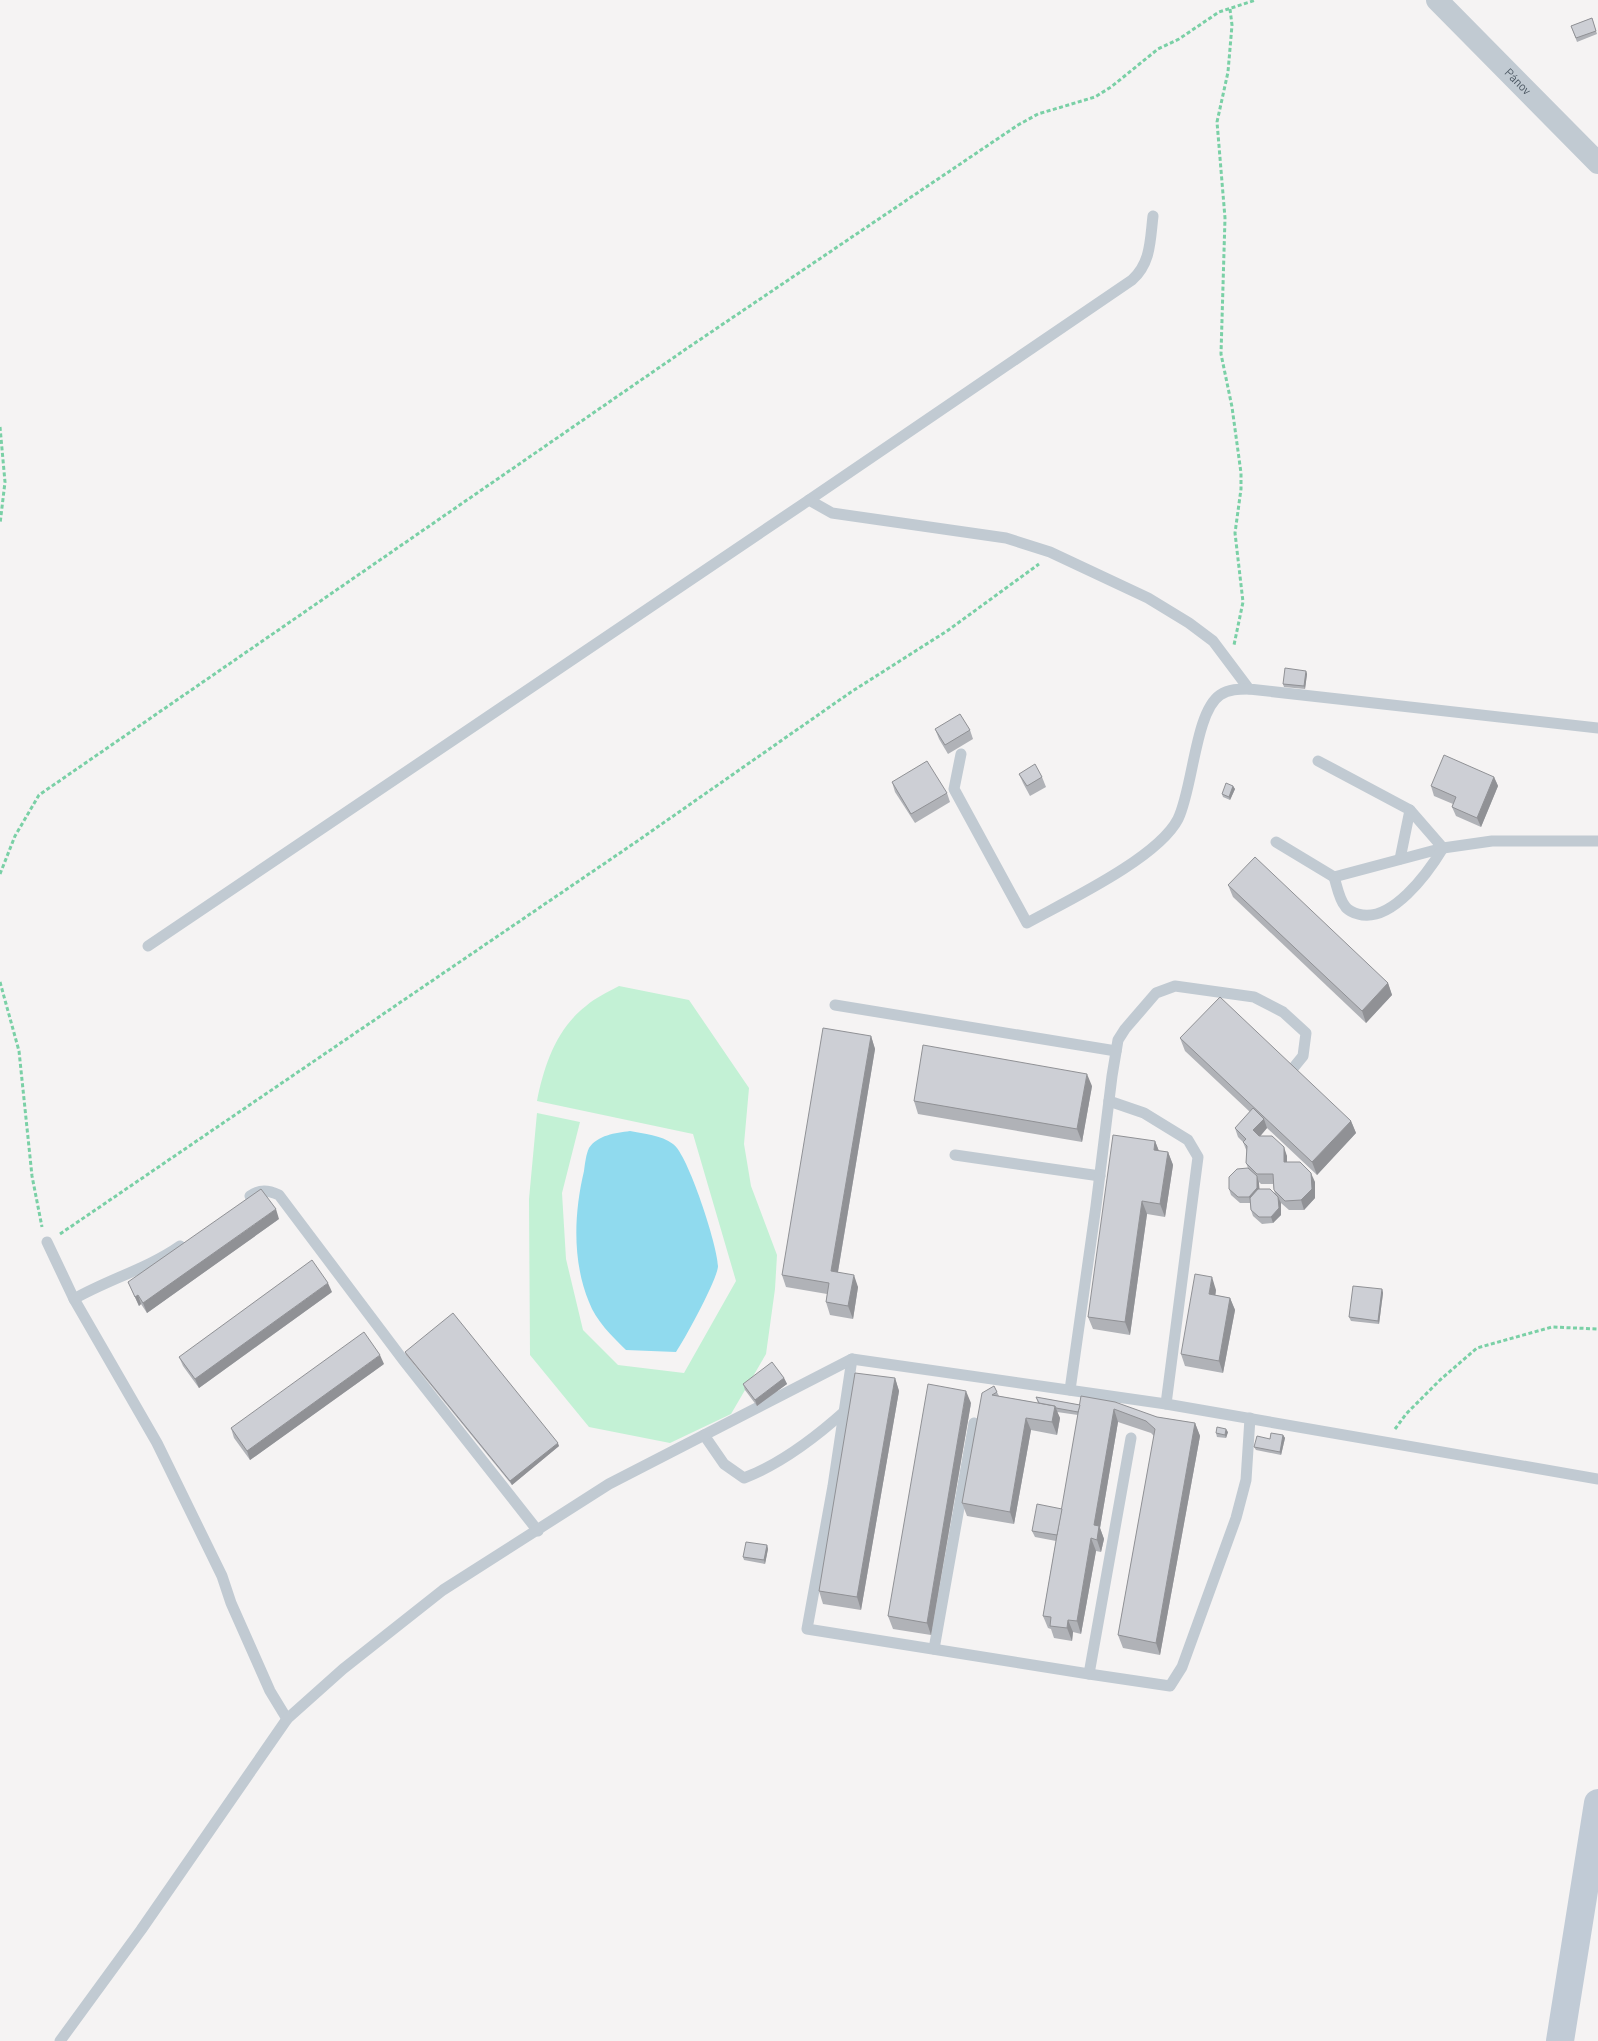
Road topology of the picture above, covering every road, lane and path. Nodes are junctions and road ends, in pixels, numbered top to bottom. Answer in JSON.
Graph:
{"nodes":[{"id":1,"x":1256,"y":0,"type":"edge"},
{"id":2,"x":1437,"y":0,"type":"edge"},
{"id":3,"x":1230,"y":8,"type":"junction"},
{"id":4,"x":1598,"y":163,"type":"edge"},
{"id":5,"x":1153,"y":216,"type":"dead end"},
{"id":6,"x":0,"y":426,"type":"edge"},
{"id":7,"x":808,"y":500,"type":"junction"},
{"id":8,"x":0,"y":524,"type":"edge"},
{"id":9,"x":1053,"y":554,"type":"junction"},
{"id":10,"x":1230,"y":662,"type":"junction"},
{"id":11,"x":1249,"y":689,"type":"junction"},
{"id":12,"x":1598,"y":728,"type":"edge"},
{"id":13,"x":962,"y":754,"type":"dead end"},
{"id":14,"x":1318,"y":760,"type":"dead end"},
{"id":15,"x":1410,"y":810,"type":"junction"},
{"id":16,"x":1598,"y":841,"type":"edge"},
{"id":17,"x":1276,"y":842,"type":"dead end"},
{"id":18,"x":1443,"y":848,"type":"junction"},
{"id":19,"x":1400,"y":859,"type":"junction"},
{"id":20,"x":0,"y":874,"type":"edge"},
{"id":21,"x":1334,"y":878,"type":"junction"},
{"id":22,"x":148,"y":946,"type":"dead end"},
{"id":23,"x":0,"y":982,"type":"edge"},
{"id":24,"x":835,"y":1006,"type":"dead end"},
{"id":25,"x":1116,"y":1051,"type":"junction"},
{"id":26,"x":1290,"y":1072,"type":"edge"},
{"id":27,"x":1109,"y":1101,"type":"junction"},
{"id":28,"x":955,"y":1155,"type":"dead end"},
{"id":29,"x":1100,"y":1176,"type":"junction"},
{"id":30,"x":240,"y":1203,"type":"edge"},
{"id":31,"x":192,"y":1237,"type":"edge"},
{"id":32,"x":47,"y":1242,"type":"junction"},
{"id":33,"x":74,"y":1299,"type":"junction"},
{"id":34,"x":1598,"y":1329,"type":"edge"},
{"id":35,"x":852,"y":1359,"type":"junction"},
{"id":36,"x":1070,"y":1390,"type":"junction"},
{"id":37,"x":1166,"y":1404,"type":"junction"},
{"id":38,"x":844,"y":1411,"type":"junction"},
{"id":39,"x":1250,"y":1418,"type":"junction"},
{"id":40,"x":974,"y":1423,"type":"dead end"},
{"id":41,"x":704,"y":1435,"type":"junction"},
{"id":42,"x":1131,"y":1438,"type":"dead end"},
{"id":43,"x":1384,"y":1443,"type":"junction"},
{"id":44,"x":1598,"y":1479,"type":"edge"},
{"id":45,"x":538,"y":1531,"type":"junction"},
{"id":46,"x":934,"y":1649,"type":"junction"},
{"id":47,"x":1089,"y":1674,"type":"junction"},
{"id":48,"x":287,"y":1719,"type":"junction"},
{"id":49,"x":1598,"y":1803,"type":"edge"},
{"id":50,"x":60,"y":2041,"type":"edge"},
{"id":51,"x":1560,"y":2041,"type":"edge"}],
"edges":[{"from":1,"to":3,"type":"path"},
{"from":2,"to":4,"type":"street","name":"Pánov"},
{"from":3,"to":10,"type":"path"},
{"from":3,"to":20,"type":"path"},
{"from":5,"to":7,"type":"lane"},
{"from":6,"to":8,"type":"path"},
{"from":7,"to":9,"type":"lane"},
{"from":7,"to":22,"type":"lane"},
{"from":9,"to":10,"type":"lane"},
{"from":9,"to":32,"type":"path"},
{"from":10,"to":11,"type":"lane"},
{"from":11,"to":12,"type":"lane"},
{"from":11,"to":13,"type":"lane"},
{"from":14,"to":15,"type":"lane"},
{"from":15,"to":18,"type":"lane"},
{"from":15,"to":19,"type":"lane"},
{"from":16,"to":18,"type":"lane"},
{"from":17,"to":21,"type":"lane"},
{"from":18,"to":19,"type":"lane"},
{"from":18,"to":21,"type":"lane"},
{"from":19,"to":21,"type":"lane"},
{"from":23,"to":32,"type":"path"},
{"from":24,"to":25,"type":"lane"},
{"from":25,"to":26,"type":"lane"},
{"from":25,"to":27,"type":"lane"},
{"from":27,"to":29,"type":"lane"},
{"from":27,"to":37,"type":"lane"},
{"from":28,"to":29,"type":"lane"},
{"from":29,"to":36,"type":"lane"},
{"from":30,"to":45,"type":"lane"},
{"from":31,"to":33,"type":"lane"},
{"from":32,"to":33,"type":"lane"},
{"from":33,"to":48,"type":"lane"},
{"from":34,"to":43,"type":"path"},
{"from":35,"to":36,"type":"lane"},
{"from":35,"to":38,"type":"lane"},
{"from":35,"to":41,"type":"lane"},
{"from":36,"to":37,"type":"lane"},
{"from":37,"to":39,"type":"lane"},
{"from":38,"to":41,"type":"lane"},
{"from":38,"to":46,"type":"lane"},
{"from":39,"to":43,"type":"lane"},
{"from":39,"to":47,"type":"lane"},
{"from":40,"to":46,"type":"lane"},
{"from":41,"to":45,"type":"lane"},
{"from":42,"to":47,"type":"lane"},
{"from":43,"to":44,"type":"lane"},
{"from":45,"to":48,"type":"lane"},
{"from":46,"to":47,"type":"lane"},
{"from":48,"to":50,"type":"lane"},
{"from":49,"to":51,"type":"main road"}]}
